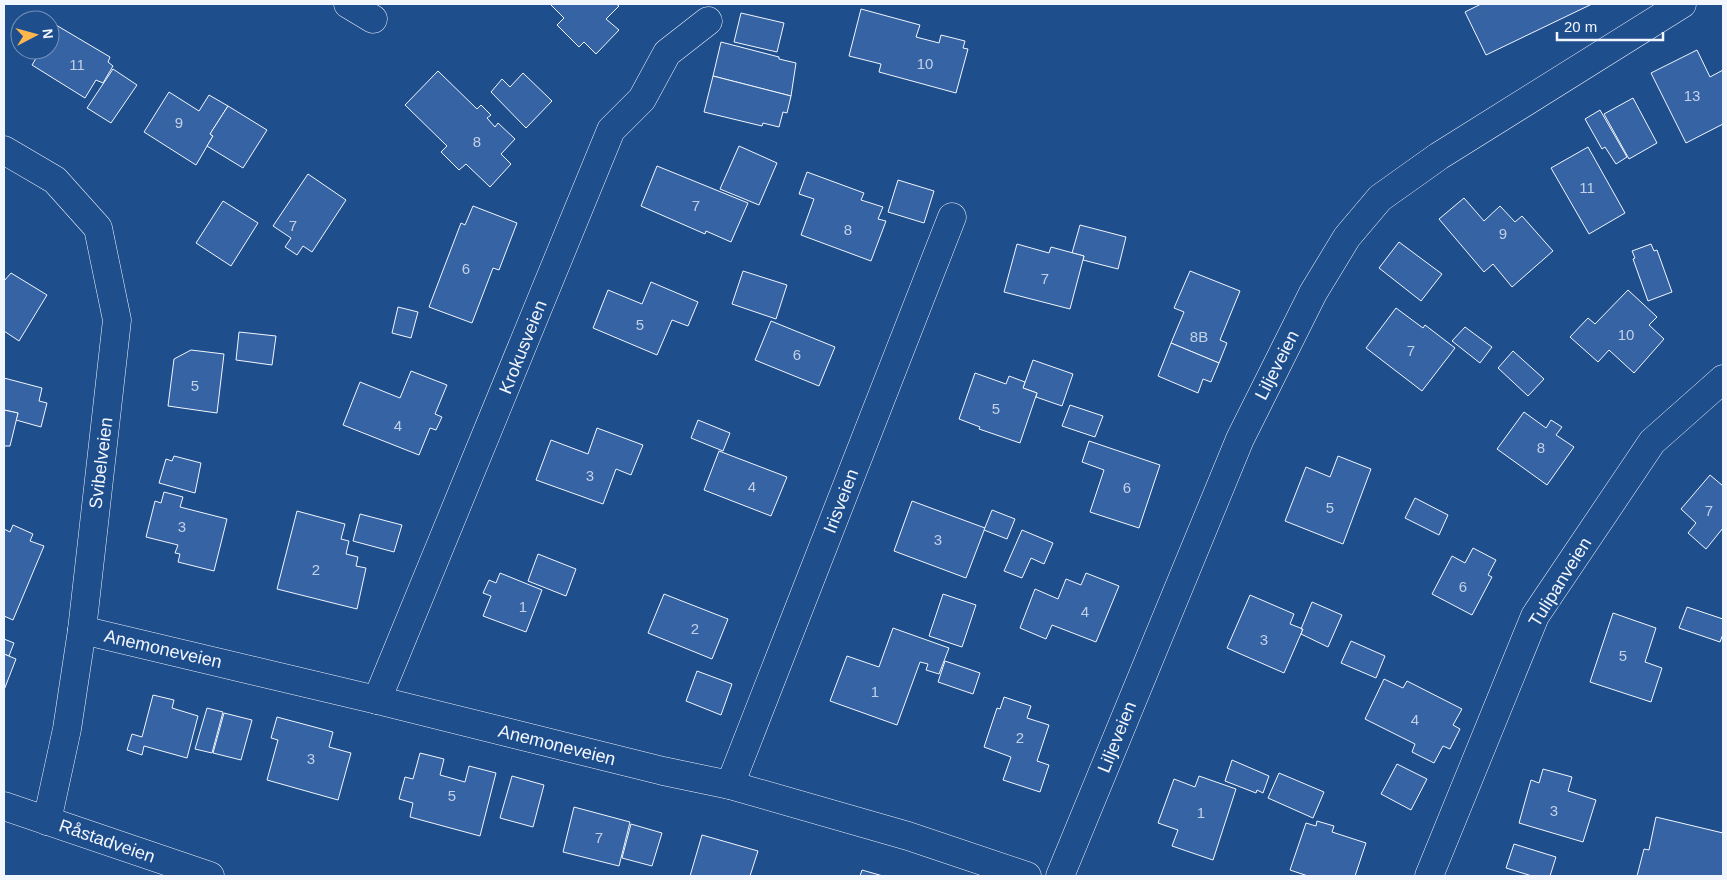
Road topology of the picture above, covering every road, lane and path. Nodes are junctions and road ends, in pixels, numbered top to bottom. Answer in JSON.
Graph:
{"nodes":[{"id":1,"x":348,"y":4,"type":"edge"},
{"id":2,"x":1682,"y":4,"type":"edge"},
{"id":3,"x":1650,"y":12,"type":"edge"},
{"id":4,"x":373,"y":19,"type":"dead end"},
{"id":5,"x":708,"y":21,"type":"dead end"},
{"id":6,"x":4,"y":150,"type":"edge"},
{"id":7,"x":952,"y":217,"type":"dead end"},
{"id":8,"x":1723,"y":379,"type":"edge"},
{"id":9,"x":82,"y":630,"type":"junction"},
{"id":10,"x":378,"y":700,"type":"junction"},
{"id":11,"x":730,"y":785,"type":"junction"},
{"id":12,"x":4,"y":806,"type":"edge"},
{"id":13,"x":48,"y":821,"type":"junction"},
{"id":14,"x":210,"y":876,"type":"edge"},
{"id":15,"x":1027,"y":876,"type":"edge"},
{"id":16,"x":1060,"y":876,"type":"edge"},
{"id":17,"x":1429,"y":876,"type":"edge"}],
"edges":[{"from":1,"to":4,"type":"street"},
{"from":2,"to":3,"type":"street","name":"Liljeveien"},
{"from":3,"to":16,"type":"street","name":"Liljeveien"},
{"from":5,"to":10,"type":"street","name":"Krokusveien"},
{"from":6,"to":9,"type":"street","name":"Svibelveien"},
{"from":7,"to":11,"type":"street","name":"Irisveien"},
{"from":8,"to":17,"type":"street","name":"Tulipanveien"},
{"from":9,"to":10,"type":"street","name":"Anemoneveien"},
{"from":9,"to":13,"type":"street","name":"Svibelveien"},
{"from":10,"to":11,"type":"street","name":"Anemoneveien"},
{"from":11,"to":15,"type":"street","name":"Anemoneveien"},
{"from":12,"to":13,"type":"street","name":"Råstadveien"},
{"from":13,"to":14,"type":"street","name":"Råstadveien"}]}
